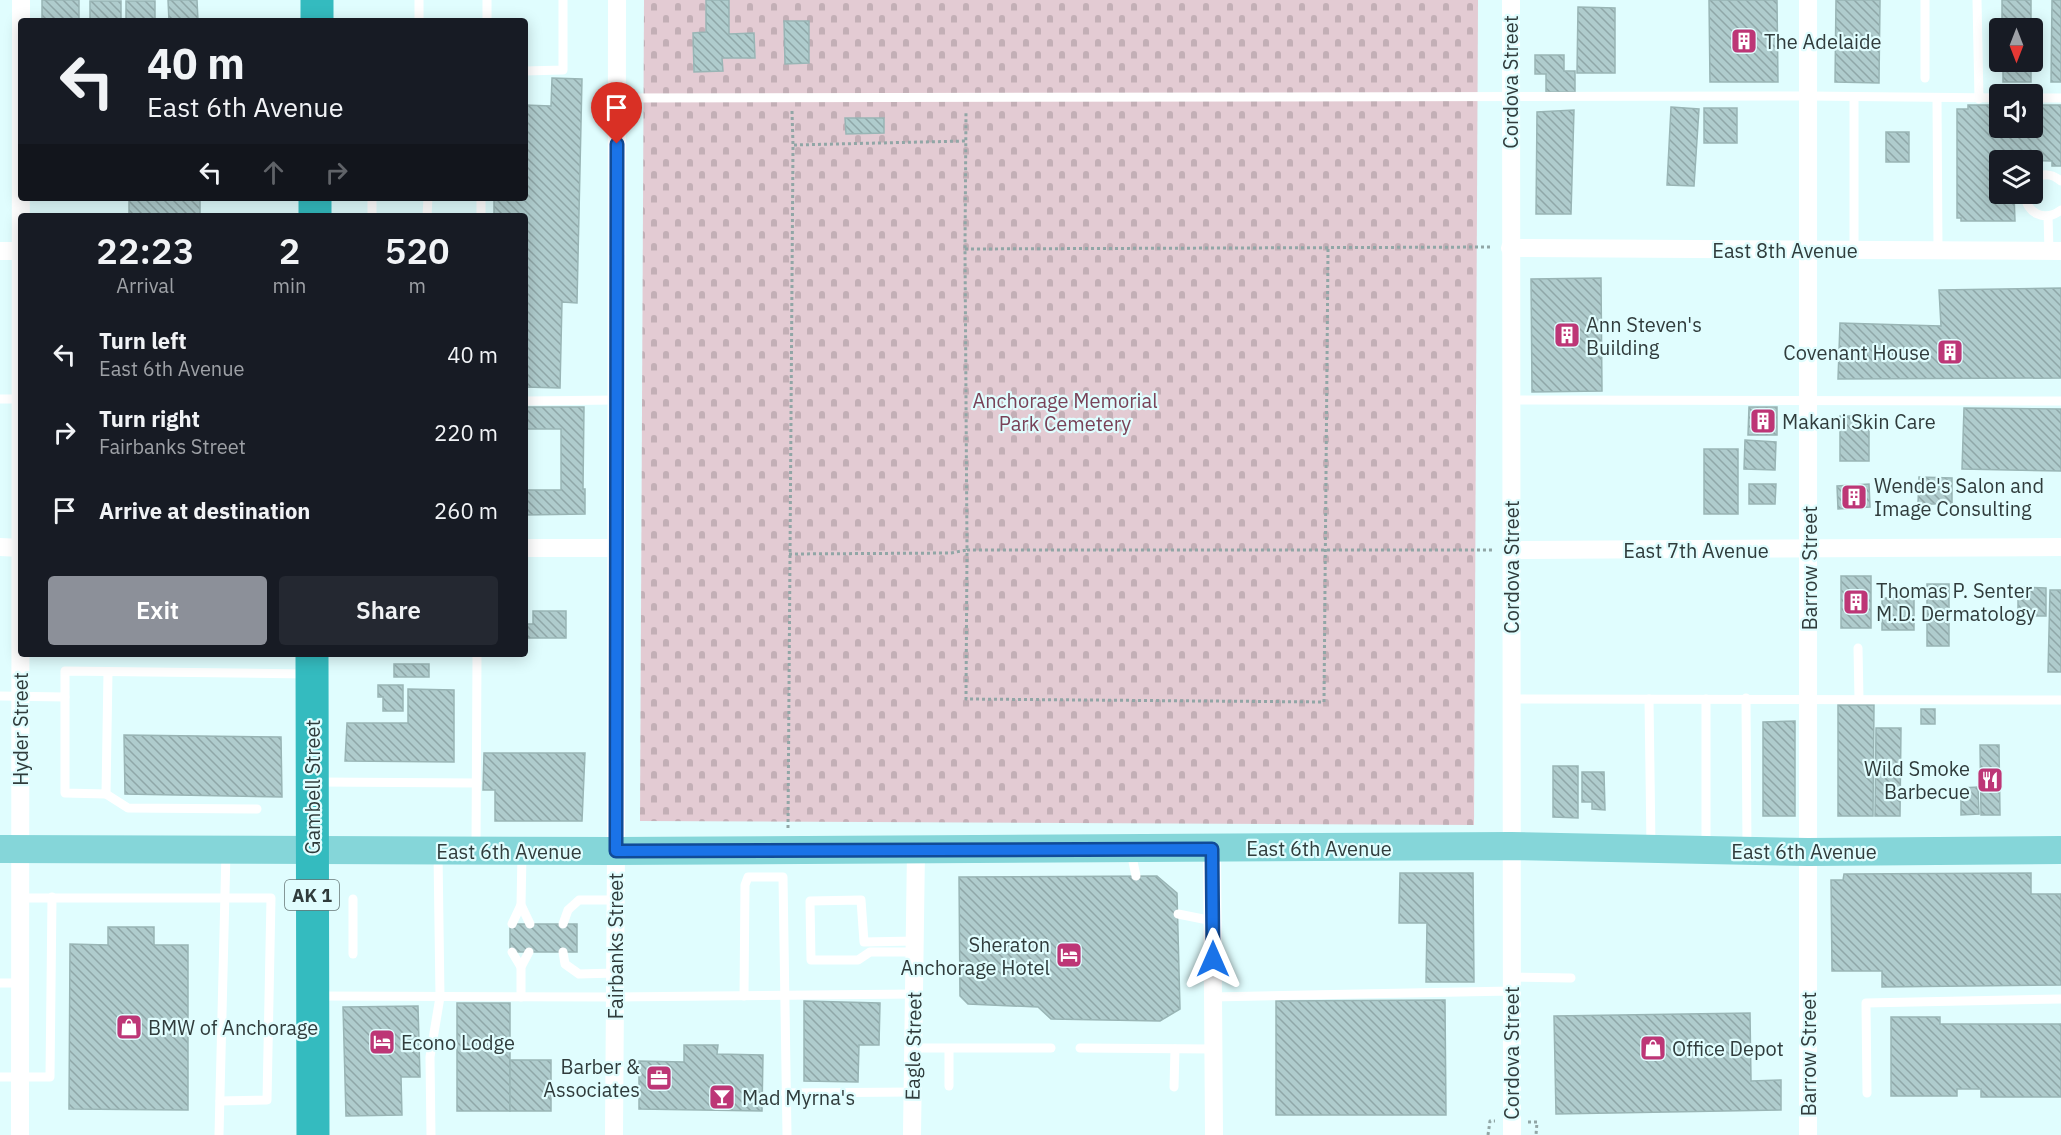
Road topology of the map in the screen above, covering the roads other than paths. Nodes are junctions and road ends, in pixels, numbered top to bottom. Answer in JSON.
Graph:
{"nodes":[{"id":1,"x":21,"y":0,"type":"edge"},
{"id":2,"x":317,"y":0,"type":"edge"},
{"id":3,"x":419,"y":0,"type":"edge"},
{"id":4,"x":487,"y":0,"type":"edge"},
{"id":5,"x":563,"y":0,"type":"edge"},
{"id":6,"x":617,"y":0,"type":"edge"},
{"id":7,"x":1511,"y":0,"type":"edge"},
{"id":8,"x":1809,"y":0,"type":"edge"},
{"id":9,"x":1925,"y":0,"type":"edge"},
{"id":10,"x":1977,"y":0,"type":"edge"},
{"id":11,"x":21,"y":18,"type":"edge"},
{"id":12,"x":317,"y":18,"type":"edge"},
{"id":13,"x":419,"y":18,"type":"edge"},
{"id":14,"x":487,"y":18,"type":"edge"},
{"id":15,"x":528,"y":71,"type":"edge"},
{"id":16,"x":1925,"y":78,"type":"dead end"},
{"id":17,"x":1808,"y":96,"type":"junction"},
{"id":18,"x":1510,"y":97,"type":"junction"},
{"id":19,"x":1854,"y":97,"type":"junction"},
{"id":20,"x":617,"y":98,"type":"junction"},
{"id":21,"x":1937,"y":98,"type":"junction"},
{"id":22,"x":2043,"y":98,"type":"edge"},
{"id":23,"x":2061,"y":98,"type":"edge"},
{"id":24,"x":1979,"y":99,"type":"junction"},
{"id":25,"x":1989,"y":99,"type":"edge"},
{"id":26,"x":2043,"y":175,"type":"edge"},
{"id":27,"x":2061,"y":180,"type":"edge"},
{"id":28,"x":2027,"y":204,"type":"edge"},
{"id":29,"x":2061,"y":210,"type":"edge"},
{"id":30,"x":2048,"y":216,"type":"junction"},
{"id":31,"x":1510,"y":248,"type":"junction"},
{"id":32,"x":1809,"y":250,"type":"junction"},
{"id":33,"x":1854,"y":250,"type":"junction"},
{"id":34,"x":0,"y":251,"type":"edge"},
{"id":35,"x":18,"y":251,"type":"edge"},
{"id":36,"x":1938,"y":251,"type":"junction"},
{"id":37,"x":2055,"y":251,"type":"edge"},
{"id":38,"x":0,"y":399,"type":"edge"},
{"id":39,"x":18,"y":399,"type":"edge"},
{"id":40,"x":617,"y":400,"type":"junction"},
{"id":41,"x":1510,"y":400,"type":"junction"},
{"id":42,"x":528,"y":401,"type":"edge"},
{"id":43,"x":2061,"y":401,"type":"edge"},
{"id":44,"x":1809,"y":402,"type":"junction"},
{"id":45,"x":2061,"y":547,"type":"edge"},
{"id":46,"x":0,"y":548,"type":"edge"},
{"id":47,"x":18,"y":548,"type":"edge"},
{"id":48,"x":528,"y":548,"type":"edge"},
{"id":49,"x":616,"y":548,"type":"junction"},
{"id":50,"x":1511,"y":550,"type":"junction"},
{"id":51,"x":1809,"y":550,"type":"junction"},
{"id":52,"x":1858,"y":648,"type":"dead end"},
{"id":53,"x":21,"y":657,"type":"edge"},
{"id":54,"x":477,"y":657,"type":"edge"},
{"id":55,"x":312,"y":664,"type":"edge"},
{"id":56,"x":108,"y":672,"type":"junction"},
{"id":57,"x":0,"y":696,"type":"edge"},
{"id":58,"x":21,"y":696,"type":"junction"},
{"id":59,"x":65,"y":697,"type":"junction"},
{"id":60,"x":1746,"y":698,"type":"junction"},
{"id":61,"x":1511,"y":699,"type":"junction"},
{"id":62,"x":1649,"y":699,"type":"junction"},
{"id":63,"x":1706,"y":699,"type":"junction"},
{"id":64,"x":1808,"y":699,"type":"junction"},
{"id":65,"x":1859,"y":699,"type":"junction"},
{"id":66,"x":2061,"y":700,"type":"edge"},
{"id":67,"x":312,"y":782,"type":"junction"},
{"id":68,"x":477,"y":783,"type":"junction"},
{"id":69,"x":106,"y":794,"type":"junction"},
{"id":70,"x":257,"y":809,"type":"dead end"},
{"id":71,"x":1511,"y":846,"type":"junction"},
{"id":72,"x":1131,"y":848,"type":"junction"},
{"id":73,"x":10,"y":849,"type":"edge"},
{"id":74,"x":916,"y":849,"type":"junction"},
{"id":75,"x":1212,"y":849,"type":"junction"},
{"id":76,"x":1651,"y":849,"type":"junction"},
{"id":77,"x":226,"y":850,"type":"junction"},
{"id":78,"x":1706,"y":850,"type":"junction"},
{"id":79,"x":2061,"y":850,"type":"edge"},
{"id":80,"x":312,"y":851,"type":"junction"},
{"id":81,"x":438,"y":851,"type":"junction"},
{"id":82,"x":476,"y":851,"type":"junction"},
{"id":83,"x":522,"y":851,"type":"junction"},
{"id":84,"x":616,"y":851,"type":"junction"},
{"id":85,"x":1747,"y":851,"type":"junction"},
{"id":86,"x":1808,"y":852,"type":"junction"},
{"id":87,"x":1136,"y":876,"type":"dead end"},
{"id":88,"x":52,"y":897,"type":"junction"},
{"id":89,"x":20,"y":898,"type":"junction"},
{"id":90,"x":225,"y":898,"type":"junction"},
{"id":91,"x":353,"y":899,"type":"dead end"},
{"id":92,"x":616,"y":900,"type":"junction"},
{"id":93,"x":520,"y":905,"type":"junction"},
{"id":94,"x":1178,"y":914,"type":"dead end"},
{"id":95,"x":1213,"y":921,"type":"junction"},
{"id":96,"x":563,"y":924,"type":"dead end"},
{"id":97,"x":914,"y":947,"type":"junction"},
{"id":98,"x":563,"y":952,"type":"dead end"},
{"id":99,"x":353,"y":954,"type":"dead end"},
{"id":100,"x":521,"y":968,"type":"junction"},
{"id":101,"x":615,"y":973,"type":"junction"},
{"id":102,"x":1571,"y":978,"type":"dead end"},
{"id":103,"x":0,"y":983,"type":"edge"},
{"id":104,"x":20,"y":983,"type":"junction"},
{"id":105,"x":1511,"y":984,"type":"junction"},
{"id":106,"x":914,"y":994,"type":"junction"},
{"id":107,"x":785,"y":995,"type":"junction"},
{"id":108,"x":313,"y":996,"type":"junction"},
{"id":109,"x":744,"y":996,"type":"junction"},
{"id":110,"x":440,"y":997,"type":"junction"},
{"id":111,"x":521,"y":997,"type":"junction"},
{"id":112,"x":615,"y":997,"type":"junction"},
{"id":113,"x":1213,"y":997,"type":"junction"},
{"id":114,"x":2061,"y":999,"type":"edge"},
{"id":115,"x":913,"y":1048,"type":"junction"},
{"id":116,"x":1051,"y":1048,"type":"dead end"},
{"id":117,"x":1080,"y":1048,"type":"dead end"},
{"id":118,"x":949,"y":1049,"type":"junction"},
{"id":119,"x":1175,"y":1049,"type":"junction"},
{"id":120,"x":1213,"y":1049,"type":"junction"},
{"id":121,"x":0,"y":1077,"type":"edge"},
{"id":122,"x":20,"y":1077,"type":"junction"},
{"id":123,"x":949,"y":1086,"type":"dead end"},
{"id":124,"x":1174,"y":1088,"type":"dead end"},
{"id":125,"x":913,"y":1092,"type":"junction"},
{"id":126,"x":786,"y":1093,"type":"junction"},
{"id":127,"x":1867,"y":1093,"type":"dead end"},
{"id":128,"x":220,"y":1101,"type":"junction"},
{"id":129,"x":20,"y":1135,"type":"edge"},
{"id":130,"x":219,"y":1135,"type":"edge"},
{"id":131,"x":313,"y":1135,"type":"edge"},
{"id":132,"x":431,"y":1135,"type":"edge"},
{"id":133,"x":614,"y":1135,"type":"edge"},
{"id":134,"x":787,"y":1135,"type":"edge"},
{"id":135,"x":912,"y":1135,"type":"edge"},
{"id":136,"x":1214,"y":1135,"type":"edge"},
{"id":137,"x":1512,"y":1135,"type":"edge"},
{"id":138,"x":1808,"y":1135,"type":"edge"}],
"edges":[{"from":1,"to":11,"type":"street","name":"Hyder Street"},
{"from":2,"to":12,"type":"highway"},
{"from":3,"to":13,"type":"lane"},
{"from":4,"to":14,"type":"lane"},
{"from":5,"to":15,"type":"lane"},
{"from":6,"to":20,"type":"street","name":"Fairbanks Street"},
{"from":7,"to":18,"type":"street","name":"Cordova Street"},
{"from":8,"to":17,"type":"street","name":"Barrow Street"},
{"from":9,"to":16,"type":"lane"},
{"from":10,"to":24,"type":"lane"},
{"from":17,"to":18,"type":"lane"},
{"from":17,"to":19,"type":"lane"},
{"from":17,"to":32,"type":"street","name":"Barrow Street"},
{"from":18,"to":20,"type":"lane"},
{"from":18,"to":31,"type":"street","name":"Cordova Street"},
{"from":19,"to":21,"type":"lane"},
{"from":19,"to":33,"type":"lane"},
{"from":20,"to":40,"type":"street","name":"Fairbanks Street"},
{"from":21,"to":24,"type":"lane"},
{"from":21,"to":36,"type":"lane"},
{"from":22,"to":23,"type":"lane"},
{"from":24,"to":25,"type":"lane"},
{"from":26,"to":27,"type":"lane"},
{"from":28,"to":30,"type":"lane"},
{"from":29,"to":30,"type":"lane"},
{"from":30,"to":37,"type":"lane"},
{"from":31,"to":32,"type":"street","name":"East 8th Avenue"},
{"from":31,"to":41,"type":"street","name":"Cordova Street"},
{"from":32,"to":33,"type":"street","name":"East 8th Avenue"},
{"from":32,"to":44,"type":"street","name":"Barrow Street"},
{"from":33,"to":36,"type":"street","name":"East 8th Avenue"},
{"from":34,"to":35,"type":"street"},
{"from":36,"to":37,"type":"street","name":"East 8th Avenue"},
{"from":38,"to":39,"type":"lane"},
{"from":40,"to":42,"type":"lane"},
{"from":40,"to":49,"type":"street","name":"Fairbanks Street"},
{"from":41,"to":44,"type":"lane"},
{"from":41,"to":50,"type":"street","name":"Cordova Street"},
{"from":43,"to":44,"type":"lane"},
{"from":44,"to":51,"type":"street","name":"Barrow Street"},
{"from":45,"to":51,"type":"street","name":"East 7th Avenue"},
{"from":46,"to":47,"type":"street"},
{"from":48,"to":49,"type":"street"},
{"from":49,"to":84,"type":"street","name":"Fairbanks Street"},
{"from":50,"to":51,"type":"street","name":"East 7th Avenue"},
{"from":50,"to":61,"type":"street","name":"Cordova Street"},
{"from":51,"to":64,"type":"street","name":"Barrow Street"},
{"from":52,"to":65,"type":"lane"},
{"from":53,"to":58,"type":"street","name":"Hyder Street"},
{"from":54,"to":68,"type":"lane"},
{"from":55,"to":56,"type":"lane"},
{"from":55,"to":67,"type":"highway","name":"Gambell Street","number":"AK 1"},
{"from":56,"to":59,"type":"lane"},
{"from":56,"to":69,"type":"lane"},
{"from":57,"to":58,"type":"lane"},
{"from":58,"to":59,"type":"lane"},
{"from":58,"to":73,"type":"street","name":"Hyder Street"},
{"from":59,"to":69,"type":"lane"},
{"from":60,"to":63,"type":"lane"},
{"from":60,"to":64,"type":"lane"},
{"from":60,"to":85,"type":"lane"},
{"from":61,"to":62,"type":"lane"},
{"from":61,"to":71,"type":"street","name":"Cordova Street"},
{"from":62,"to":63,"type":"lane"},
{"from":62,"to":76,"type":"lane"},
{"from":63,"to":78,"type":"lane"},
{"from":64,"to":65,"type":"lane"},
{"from":64,"to":86,"type":"street","name":"Barrow Street"},
{"from":65,"to":66,"type":"lane"},
{"from":67,"to":68,"type":"lane"},
{"from":67,"to":80,"type":"highway","name":"Gambell Street","number":"AK 1"},
{"from":68,"to":82,"type":"lane"},
{"from":69,"to":70,"type":"lane"},
{"from":71,"to":75,"type":"main road","name":"East 6th Avenue"},
{"from":71,"to":76,"type":"main road","name":"East 6th Avenue"},
{"from":71,"to":105,"type":"street","name":"Cordova Street"},
{"from":72,"to":74,"type":"main road","name":"East 6th Avenue"},
{"from":72,"to":75,"type":"main road","name":"East 6th Avenue"},
{"from":72,"to":87,"type":"lane"},
{"from":73,"to":77,"type":"main road","name":"East 6th Avenue"},
{"from":73,"to":89,"type":"street","name":"Hyder Street"},
{"from":74,"to":84,"type":"main road","name":"East 6th Avenue"},
{"from":74,"to":97,"type":"street","name":"Eagle Street"},
{"from":75,"to":95,"type":"street"},
{"from":76,"to":78,"type":"main road","name":"East 6th Avenue"},
{"from":77,"to":80,"type":"main road","name":"East 6th Avenue"},
{"from":77,"to":90,"type":"lane"},
{"from":78,"to":85,"type":"main road","name":"East 6th Avenue"},
{"from":79,"to":86,"type":"main road","name":"East 6th Avenue"},
{"from":80,"to":81,"type":"main road","name":"East 6th Avenue"},
{"from":80,"to":108,"type":"highway","name":"Gambell Street","number":"AK 1"},
{"from":81,"to":82,"type":"main road","name":"East 6th Avenue"},
{"from":81,"to":110,"type":"lane"},
{"from":82,"to":83,"type":"main road","name":"East 6th Avenue"},
{"from":83,"to":84,"type":"main road","name":"East 6th Avenue"},
{"from":83,"to":93,"type":"lane"},
{"from":84,"to":92,"type":"street","name":"Fairbanks Street"},
{"from":85,"to":86,"type":"main road","name":"East 6th Avenue"},
{"from":86,"to":138,"type":"street","name":"Barrow Street"},
{"from":88,"to":89,"type":"lane"},
{"from":88,"to":90,"type":"lane"},
{"from":88,"to":122,"type":"lane"},
{"from":89,"to":104,"type":"street","name":"Hyder Street"},
{"from":90,"to":128,"type":"lane"},
{"from":90,"to":128,"type":"lane"},
{"from":91,"to":99,"type":"lane"},
{"from":92,"to":96,"type":"lane"},
{"from":92,"to":101,"type":"street","name":"Fairbanks Street"},
{"from":93,"to":93,"type":"lane"},
{"from":94,"to":95,"type":"lane"},
{"from":95,"to":113,"type":"street"},
{"from":97,"to":97,"type":"lane"},
{"from":97,"to":106,"type":"street","name":"Eagle Street"},
{"from":98,"to":101,"type":"lane"},
{"from":100,"to":100,"type":"lane"},
{"from":100,"to":111,"type":"lane"},
{"from":101,"to":112,"type":"street","name":"Fairbanks Street"},
{"from":102,"to":105,"type":"lane"},
{"from":103,"to":104,"type":"lane"},
{"from":104,"to":122,"type":"street","name":"Hyder Street"},
{"from":105,"to":113,"type":"lane"},
{"from":105,"to":137,"type":"street","name":"Cordova Street"},
{"from":106,"to":107,"type":"lane"},
{"from":106,"to":115,"type":"street","name":"Eagle Street"},
{"from":107,"to":109,"type":"lane"},
{"from":107,"to":109,"type":"lane"},
{"from":107,"to":126,"type":"lane"},
{"from":108,"to":110,"type":"lane"},
{"from":108,"to":131,"type":"highway","name":"Gambell Street","number":"AK 1"},
{"from":109,"to":112,"type":"lane"},
{"from":110,"to":111,"type":"lane"},
{"from":110,"to":132,"type":"lane"},
{"from":111,"to":112,"type":"lane"},
{"from":112,"to":133,"type":"street","name":"Fairbanks Street"},
{"from":113,"to":120,"type":"street"},
{"from":114,"to":127,"type":"lane"},
{"from":115,"to":118,"type":"lane"},
{"from":115,"to":125,"type":"street","name":"Eagle Street"},
{"from":116,"to":118,"type":"lane"},
{"from":117,"to":119,"type":"lane"},
{"from":118,"to":123,"type":"lane"},
{"from":119,"to":120,"type":"lane"},
{"from":119,"to":124,"type":"lane"},
{"from":120,"to":136,"type":"street"},
{"from":121,"to":122,"type":"lane"},
{"from":122,"to":129,"type":"street","name":"Hyder Street"},
{"from":125,"to":126,"type":"lane"},
{"from":125,"to":135,"type":"street","name":"Eagle Street"},
{"from":126,"to":134,"type":"lane"},
{"from":128,"to":130,"type":"lane"}]}
